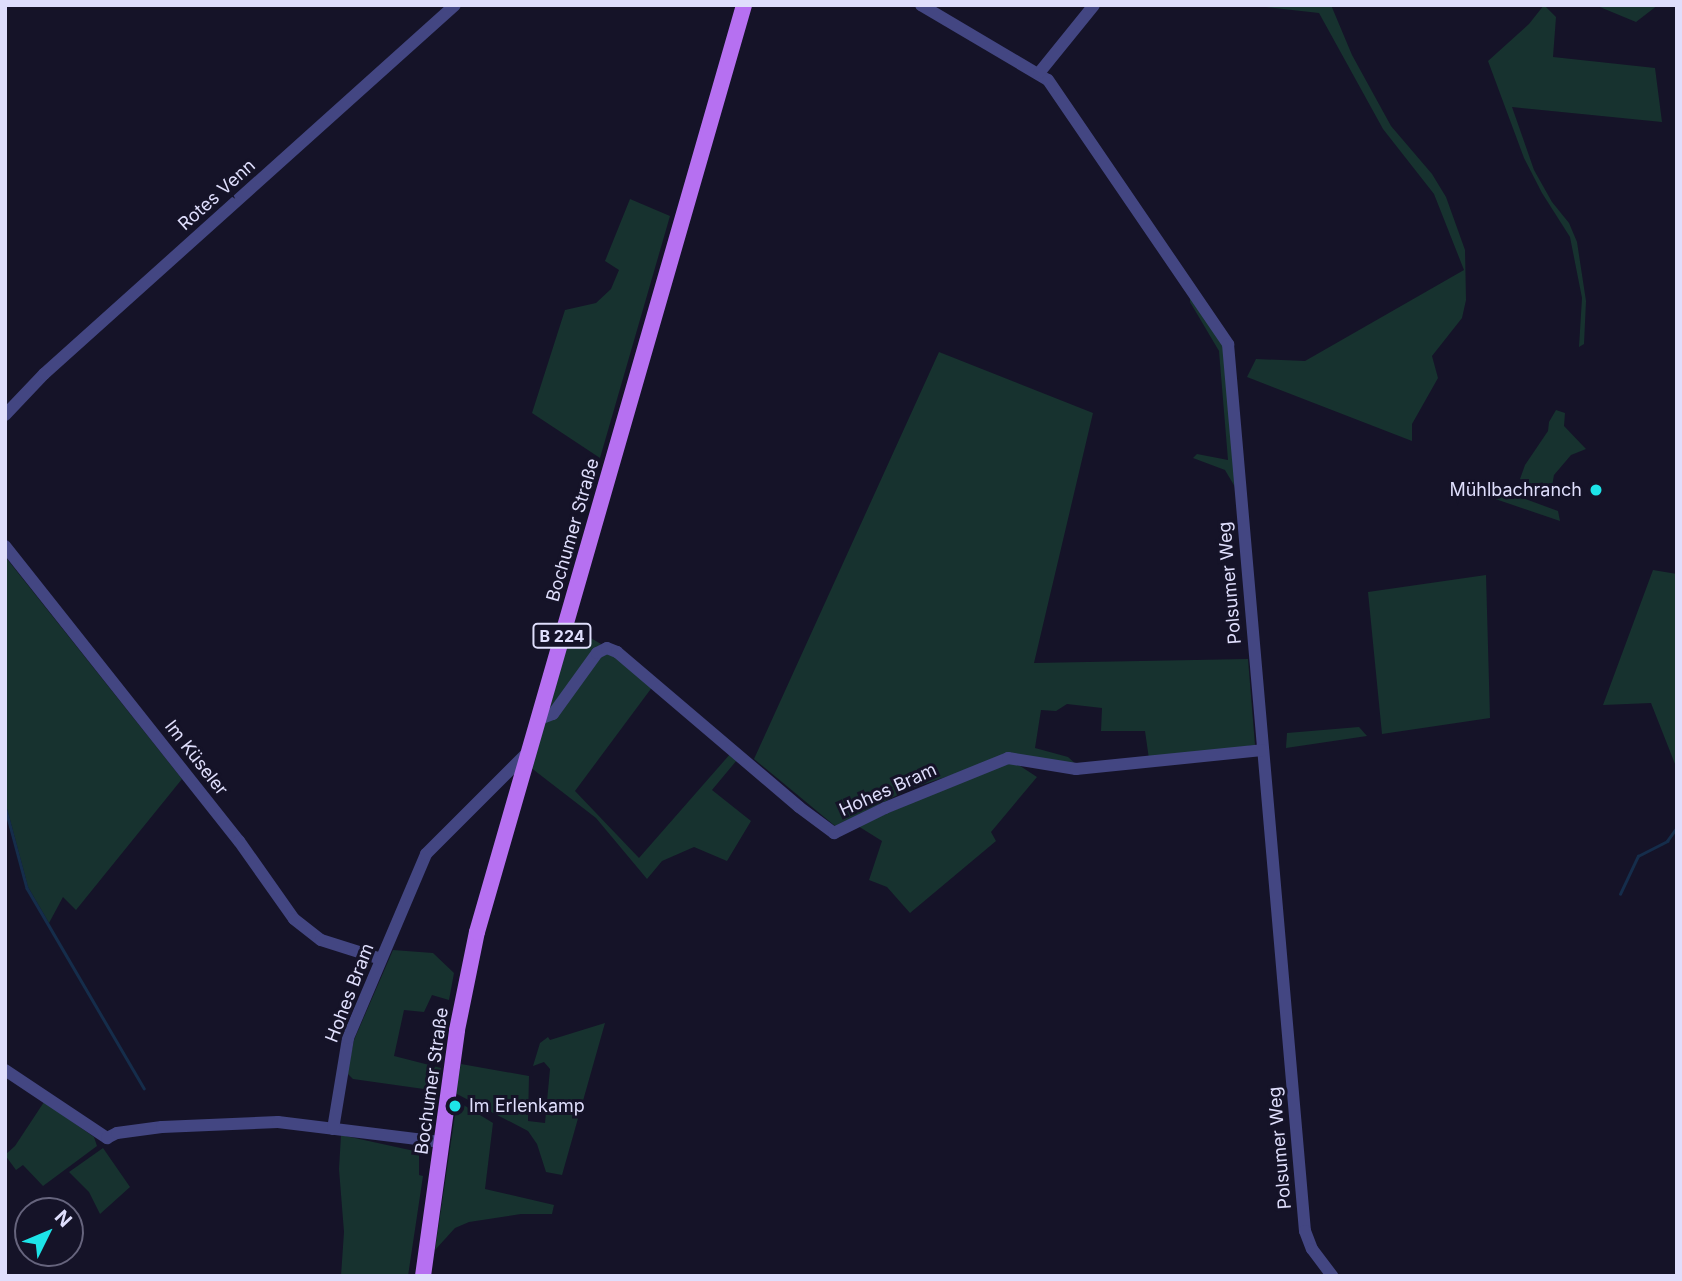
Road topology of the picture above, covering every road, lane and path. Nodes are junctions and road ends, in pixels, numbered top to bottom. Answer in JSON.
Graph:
{"nodes":[{"id":1,"x":455,"y":5,"type":"edge"},
{"id":2,"x":744,"y":5,"type":"edge"},
{"id":3,"x":921,"y":5,"type":"edge"},
{"id":4,"x":1094,"y":5,"type":"edge"},
{"id":5,"x":1039,"y":73,"type":"junction"},
{"id":6,"x":5,"y":415,"type":"edge"},
{"id":7,"x":5,"y":546,"type":"edge"},
{"id":8,"x":537,"y":720,"type":"junction"},
{"id":9,"x":1262,"y":750,"type":"junction"},
{"id":10,"x":528,"y":752,"type":"junction"},
{"id":11,"x":381,"y":960,"type":"junction"},
{"id":12,"x":5,"y":1070,"type":"edge"},
{"id":13,"x":333,"y":1129,"type":"junction"},
{"id":14,"x":442,"y":1142,"type":"junction"},
{"id":15,"x":423,"y":1276,"type":"edge"},
{"id":16,"x":1332,"y":1276,"type":"edge"}],
"edges":[{"from":1,"to":6,"type":"street","name":"Rotes Venn"},
{"from":2,"to":8,"type":"main road","name":"Bochumer Straße","number":"B 224"},
{"from":3,"to":5,"type":"street","name":"Polsumer Weg"},
{"from":4,"to":5,"type":"street"},
{"from":5,"to":9,"type":"street","name":"Polsumer Weg"},
{"from":7,"to":11,"type":"street","name":"Im Küseler"},
{"from":8,"to":9,"type":"street","name":"Hohes Bram"},
{"from":8,"to":10,"type":"main road","name":"Bochumer Straße","number":"B 224"},
{"from":9,"to":16,"type":"street","name":"Polsumer Weg"},
{"from":10,"to":11,"type":"street","name":"Hohes Bram"},
{"from":10,"to":14,"type":"main road","name":"Bochumer Straße","number":"B 224"},
{"from":11,"to":13,"type":"street","name":"Hohes Bram"},
{"from":12,"to":13,"type":"street"},
{"from":13,"to":14,"type":"street"},
{"from":14,"to":15,"type":"main road","name":"Bochumer Straße","number":"B 224"}]}
